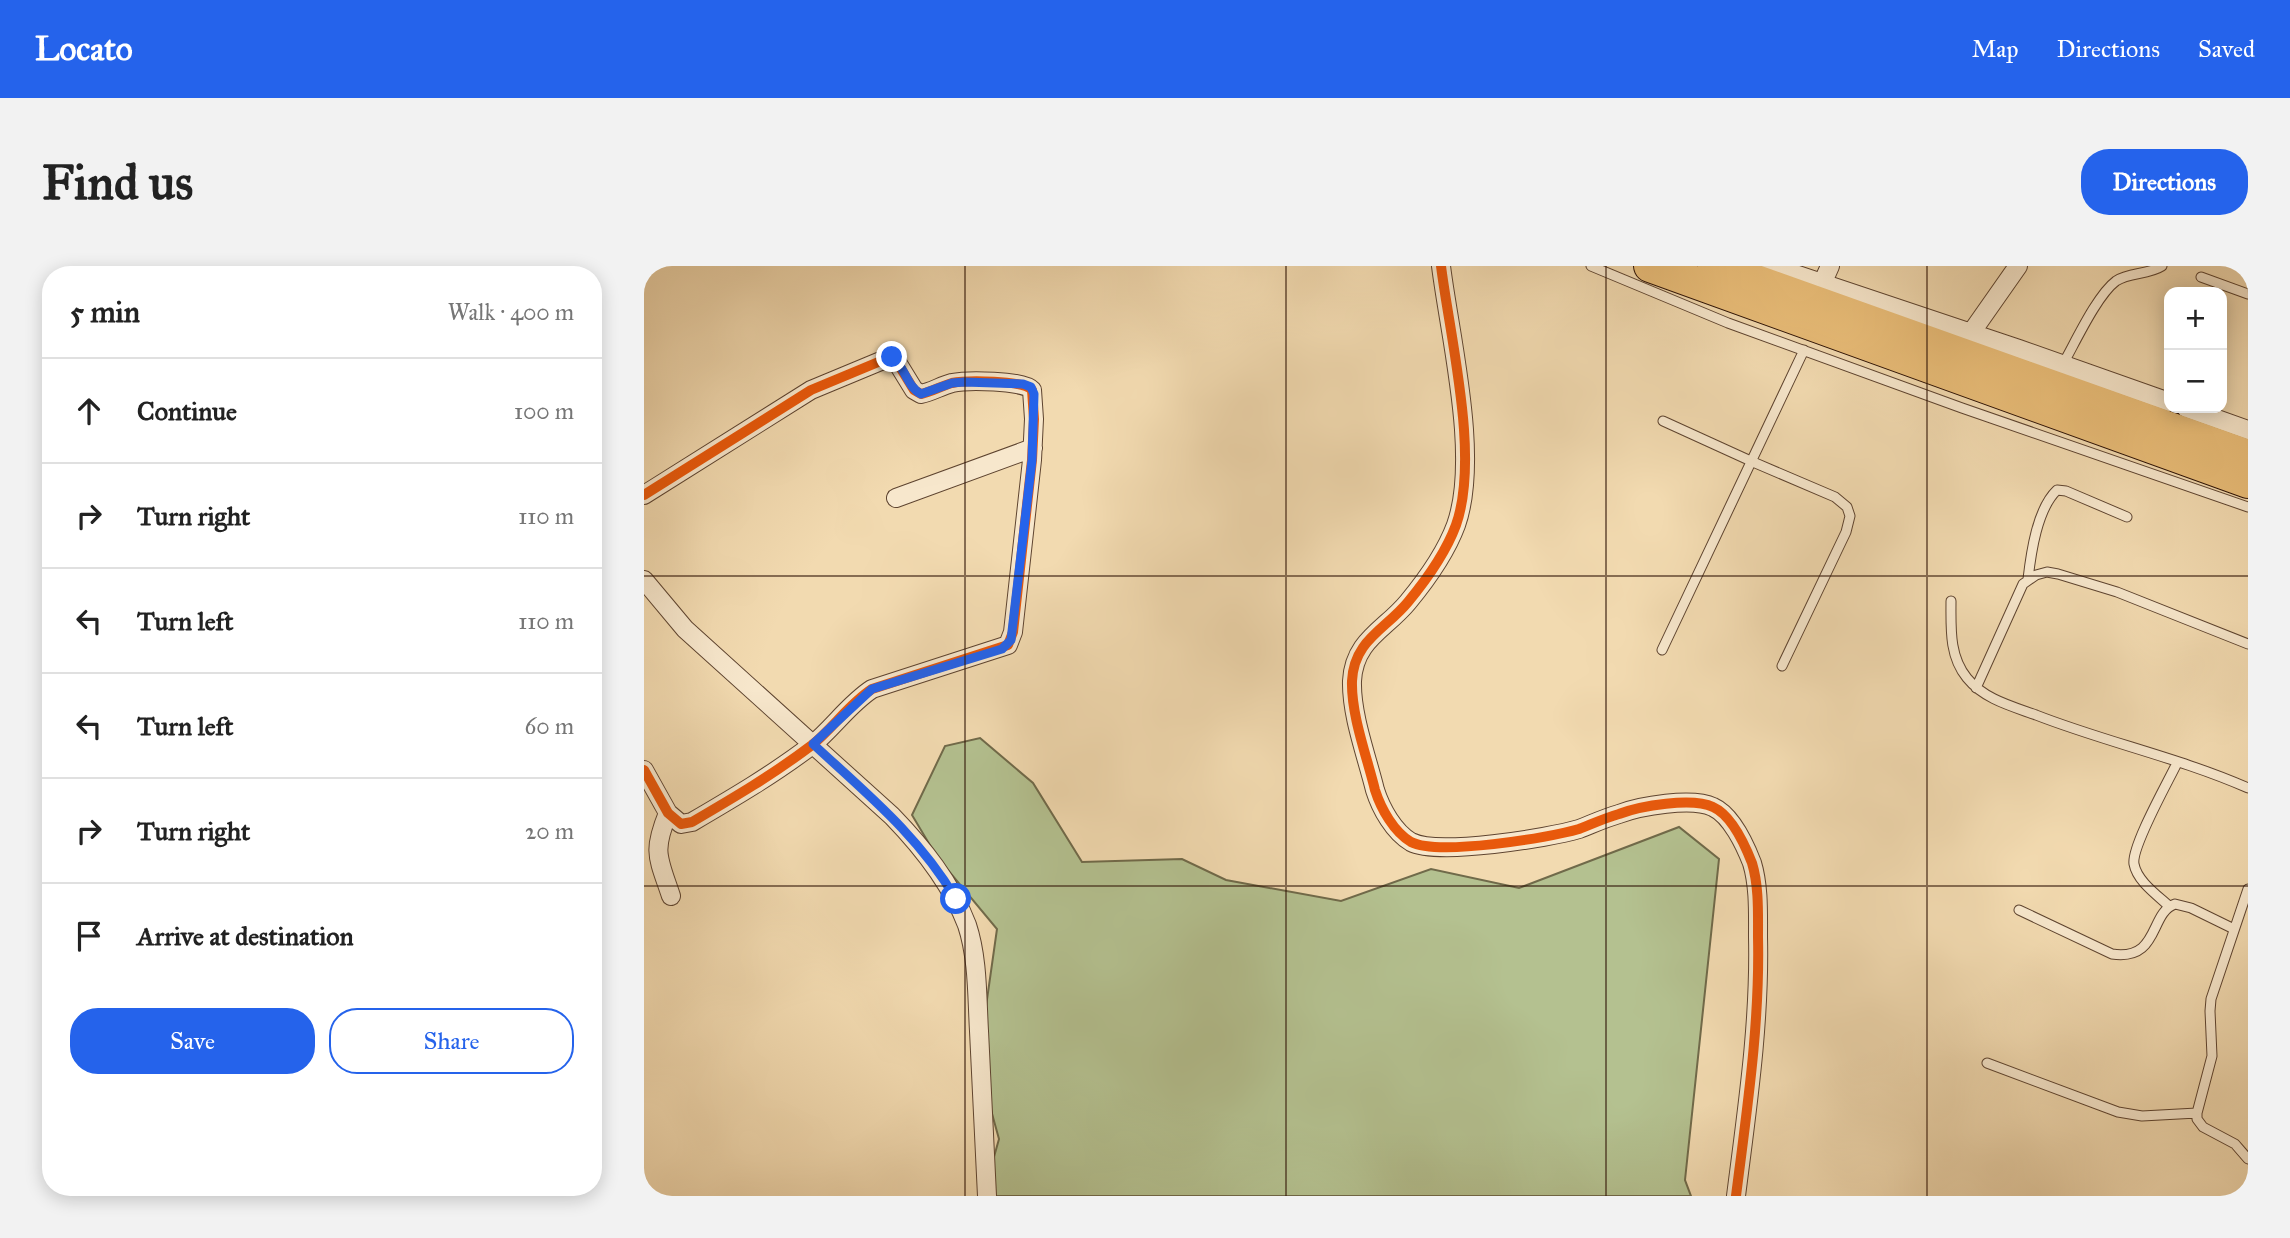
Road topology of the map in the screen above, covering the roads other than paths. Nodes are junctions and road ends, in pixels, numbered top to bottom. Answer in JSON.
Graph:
{"nodes":[{"id":1,"x":1441,"y":266,"type":"edge"},
{"id":2,"x":1591,"y":266,"type":"edge"},
{"id":3,"x":1650,"y":266,"type":"edge"},
{"id":4,"x":1714,"y":266,"type":"edge"},
{"id":5,"x":1771,"y":266,"type":"edge"},
{"id":6,"x":1830,"y":266,"type":"edge"},
{"id":7,"x":2018,"y":266,"type":"edge"},
{"id":8,"x":2162,"y":266,"type":"edge"},
{"id":9,"x":2202,"y":277,"type":"dead end"},
{"id":10,"x":1822,"y":284,"type":"junction"},
{"id":11,"x":2248,"y":294,"type":"edge"},
{"id":12,"x":1972,"y":333,"type":"junction"},
{"id":13,"x":1804,"y":351,"type":"junction"},
{"id":14,"x":2063,"y":364,"type":"junction"},
{"id":15,"x":2164,"y":400,"type":"edge"},
{"id":16,"x":2200,"y":413,"type":"edge"},
{"id":17,"x":1663,"y":421,"type":"dead end"},
{"id":18,"x":2248,"y":430,"type":"edge"},
{"id":19,"x":1033,"y":448,"type":"junction"},
{"id":20,"x":2248,"y":456,"type":"edge"},
{"id":21,"x":1753,"y":462,"type":"junction"},
{"id":22,"x":2248,"y":482,"type":"edge"},
{"id":23,"x":644,"y":495,"type":"edge"},
{"id":24,"x":896,"y":498,"type":"dead end"},
{"id":25,"x":2248,"y":507,"type":"edge"},
{"id":26,"x":2127,"y":517,"type":"dead end"},
{"id":27,"x":2028,"y":579,"type":"junction"},
{"id":28,"x":644,"y":580,"type":"edge"},
{"id":29,"x":1951,"y":601,"type":"dead end"},
{"id":30,"x":2248,"y":644,"type":"edge"},
{"id":31,"x":1662,"y":650,"type":"dead end"},
{"id":32,"x":1782,"y":666,"type":"dead end"},
{"id":33,"x":1976,"y":688,"type":"junction"},
{"id":34,"x":813,"y":744,"type":"junction"},
{"id":35,"x":2177,"y":763,"type":"junction"},
{"id":36,"x":644,"y":770,"type":"edge"},
{"id":37,"x":2248,"y":788,"type":"edge"},
{"id":38,"x":668,"y":813,"type":"junction"},
{"id":39,"x":2248,"y":889,"type":"edge"},
{"id":40,"x":671,"y":896,"type":"dead end"},
{"id":41,"x":2169,"y":906,"type":"junction"},
{"id":42,"x":2019,"y":910,"type":"dead end"},
{"id":43,"x":2234,"y":929,"type":"junction"},
{"id":44,"x":1987,"y":1063,"type":"dead end"},
{"id":45,"x":2196,"y":1113,"type":"junction"},
{"id":46,"x":2248,"y":1159,"type":"edge"},
{"id":47,"x":987,"y":1196,"type":"edge"},
{"id":48,"x":1736,"y":1196,"type":"edge"}],
"edges":[{"from":1,"to":48,"type":"street"},
{"from":2,"to":13,"type":"lane"},
{"from":3,"to":22,"type":"highway"},
{"from":4,"to":20,"type":"highway"},
{"from":5,"to":10,"type":"street"},
{"from":6,"to":10,"type":"street"},
{"from":7,"to":12,"type":"street"},
{"from":8,"to":14,"type":"lane"},
{"from":9,"to":11,"type":"lane"},
{"from":10,"to":12,"type":"street"},
{"from":12,"to":14,"type":"street"},
{"from":13,"to":21,"type":"lane"},
{"from":13,"to":25,"type":"lane"},
{"from":14,"to":15,"type":"street"},
{"from":16,"to":18,"type":"street"},
{"from":17,"to":21,"type":"lane"},
{"from":19,"to":23,"type":"street"},
{"from":19,"to":24,"type":"street"},
{"from":19,"to":34,"type":"street"},
{"from":21,"to":31,"type":"lane"},
{"from":21,"to":32,"type":"lane"},
{"from":26,"to":27,"type":"lane"},
{"from":27,"to":30,"type":"lane"},
{"from":27,"to":33,"type":"lane"},
{"from":28,"to":34,"type":"street"},
{"from":29,"to":33,"type":"lane"},
{"from":33,"to":35,"type":"lane"},
{"from":34,"to":38,"type":"street"},
{"from":34,"to":47,"type":"street"},
{"from":35,"to":37,"type":"lane"},
{"from":35,"to":41,"type":"lane"},
{"from":36,"to":38,"type":"street"},
{"from":38,"to":40,"type":"street"},
{"from":39,"to":43,"type":"lane"},
{"from":41,"to":42,"type":"lane"},
{"from":41,"to":43,"type":"lane"},
{"from":43,"to":45,"type":"lane"},
{"from":44,"to":45,"type":"lane"},
{"from":45,"to":46,"type":"lane"}]}
